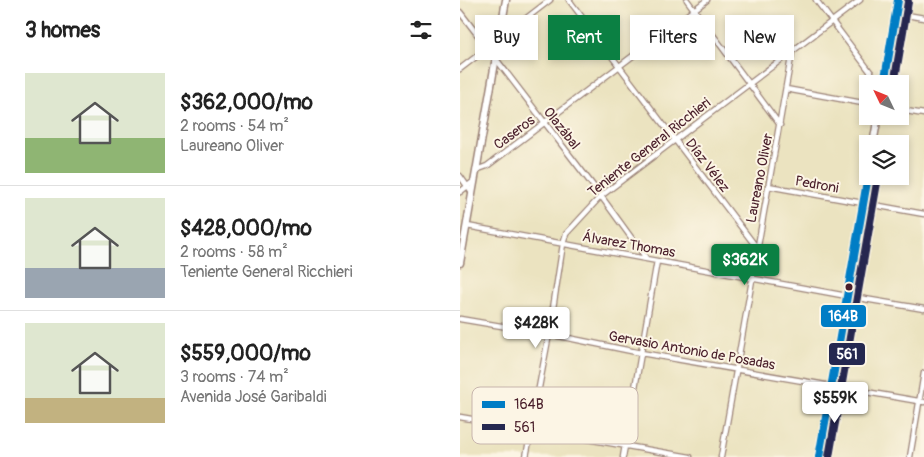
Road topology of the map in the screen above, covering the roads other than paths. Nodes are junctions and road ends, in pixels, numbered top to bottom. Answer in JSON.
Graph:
{"nodes":[{"id":1,"x":506,"y":0,"type":"edge"},
{"id":2,"x":550,"y":0,"type":"edge"},
{"id":3,"x":569,"y":0,"type":"edge"},
{"id":4,"x":686,"y":0,"type":"edge"},
{"id":5,"x":707,"y":0,"type":"edge"},
{"id":6,"x":816,"y":0,"type":"edge"},
{"id":7,"x":860,"y":0,"type":"edge"},
{"id":8,"x":898,"y":0,"type":"edge"},
{"id":9,"x":694,"y":10,"type":"junction"},
{"id":10,"x":460,"y":12,"type":"edge"},
{"id":11,"x":895,"y":13,"type":"junction"},
{"id":12,"x":503,"y":15,"type":"edge"},
{"id":13,"x":531,"y":15,"type":"edge"},
{"id":14,"x":924,"y":18,"type":"edge"},
{"id":15,"x":832,"y":22,"type":"junction"},
{"id":16,"x":475,"y":32,"type":"edge"},
{"id":17,"x":794,"y":50,"type":"edge"},
{"id":18,"x":475,"y":58,"type":"edge"},
{"id":19,"x":496,"y":60,"type":"edge"},
{"id":20,"x":497,"y":60,"type":"edge"},
{"id":21,"x":782,"y":60,"type":"edge"},
{"id":22,"x":791,"y":60,"type":"edge"},
{"id":23,"x":620,"y":66,"type":"junction"},
{"id":24,"x":460,"y":69,"type":"edge"},
{"id":25,"x":873,"y":75,"type":"edge"},
{"id":26,"x":884,"y":75,"type":"edge"},
{"id":27,"x":750,"y":84,"type":"junction"},
{"id":28,"x":786,"y":89,"type":"junction"},
{"id":29,"x":859,"y":102,"type":"edge"},
{"id":30,"x":909,"y":112,"type":"edge"},
{"id":31,"x":924,"y":114,"type":"edge"},
{"id":32,"x":545,"y":123,"type":"junction"},
{"id":33,"x":780,"y":125,"type":"junction"},
{"id":34,"x":675,"y":140,"type":"junction"},
{"id":35,"x":476,"y":170,"type":"junction"},
{"id":36,"x":460,"y":176,"type":"edge"},
{"id":37,"x":474,"y":181,"type":"junction"},
{"id":38,"x":866,"y":185,"type":"edge"},
{"id":39,"x":768,"y":186,"type":"junction"},
{"id":40,"x":468,"y":187,"type":"junction"},
{"id":41,"x":460,"y":192,"type":"edge"},
{"id":42,"x":472,"y":193,"type":"junction"},
{"id":43,"x":601,"y":196,"type":"junction"},
{"id":44,"x":862,"y":203,"type":"junction"},
{"id":45,"x":924,"y":214,"type":"edge"},
{"id":46,"x":467,"y":226,"type":"junction"},
{"id":47,"x":563,"y":244,"type":"junction"},
{"id":48,"x":757,"y":248,"type":"junction"},
{"id":49,"x":646,"y":258,"type":"junction"},
{"id":50,"x":657,"y":261,"type":"junction"},
{"id":51,"x":460,"y":263,"type":"edge"},
{"id":52,"x":752,"y":278,"type":"junction"},
{"id":53,"x":847,"y":296,"type":"junction"},
{"id":54,"x":924,"y":309,"type":"edge"},
{"id":55,"x":460,"y":319,"type":"edge"},
{"id":56,"x":549,"y":334,"type":"junction"},
{"id":57,"x":641,"y":353,"type":"junction"},
{"id":58,"x":736,"y":369,"type":"junction"},
{"id":59,"x":924,"y":373,"type":"edge"},
{"id":60,"x":831,"y":386,"type":"junction"},
{"id":61,"x":539,"y":387,"type":"edge"},
{"id":62,"x":635,"y":387,"type":"edge"},
{"id":63,"x":922,"y":402,"type":"edge"},
{"id":64,"x":528,"y":444,"type":"edge"},
{"id":65,"x":613,"y":444,"type":"edge"},
{"id":66,"x":625,"y":446,"type":"junction"},
{"id":67,"x":526,"y":457,"type":"edge"},
{"id":68,"x":623,"y":457,"type":"edge"},
{"id":69,"x":690,"y":457,"type":"edge"},
{"id":70,"x":721,"y":457,"type":"edge"},
{"id":71,"x":819,"y":457,"type":"edge"},
{"id":72,"x":910,"y":457,"type":"edge"}],
"edges":[{"from":1,"to":12,"type":"main road"},
{"from":2,"to":13,"type":"street"},
{"from":3,"to":23,"type":"street","name":"Díaz Vélez"},
{"from":4,"to":9,"type":"street"},
{"from":5,"to":9,"type":"street","name":"Caseros"},
{"from":6,"to":15,"type":"street"},
{"from":7,"to":15,"type":"street","name":"Teniente General Ricchieri"},
{"from":8,"to":11,"type":"main road"},
{"from":9,"to":23,"type":"street","name":"Caseros"},
{"from":9,"to":27,"type":"street"},
{"from":10,"to":16,"type":"street","name":"Olazábal"},
{"from":11,"to":14,"type":"street"},
{"from":11,"to":26,"type":"main road"},
{"from":15,"to":17,"type":"street","name":"Teniente General Ricchieri"},
{"from":15,"to":25,"type":"street"},
{"from":18,"to":24,"type":"street"},
{"from":19,"to":35,"type":"main road"},
{"from":20,"to":32,"type":"street","name":"Olazábal"},
{"from":21,"to":27,"type":"street","name":"Teniente General Ricchieri"},
{"from":22,"to":28,"type":"street","name":"Laureano Oliver"},
{"from":23,"to":32,"type":"street","name":"Caseros"},
{"from":23,"to":34,"type":"street","name":"Díaz Vélez"},
{"from":27,"to":33,"type":"street"},
{"from":27,"to":34,"type":"street","name":"Teniente General Ricchieri"},
{"from":28,"to":29,"type":"street"},
{"from":28,"to":33,"type":"street","name":"Laureano Oliver"},
{"from":30,"to":31,"type":"street"},
{"from":32,"to":35,"type":"street","name":"Caseros"},
{"from":32,"to":43,"type":"street","name":"Olazábal"},
{"from":33,"to":39,"type":"street","name":"Laureano Oliver"},
{"from":34,"to":43,"type":"street","name":"Teniente General Ricchieri"},
{"from":34,"to":48,"type":"street","name":"Díaz Vélez"},
{"from":35,"to":37,"type":"main road"},
{"from":36,"to":40,"type":"street"},
{"from":37,"to":40,"type":"street"},
{"from":37,"to":42,"type":"main road"},
{"from":38,"to":44,"type":"main road"},
{"from":39,"to":44,"type":"street","name":"Pedroni"},
{"from":39,"to":48,"type":"street","name":"Laureano Oliver"},
{"from":40,"to":41,"type":"street"},
{"from":40,"to":42,"type":"street"},
{"from":42,"to":46,"type":"main road"},
{"from":43,"to":47,"type":"street","name":"Teniente General Ricchieri"},
{"from":43,"to":49,"type":"street","name":"Olazábal"},
{"from":44,"to":45,"type":"street","name":"Pedroni"},
{"from":44,"to":53,"type":"main road"},
{"from":46,"to":47,"type":"street","name":"Álvarez Thomas"},
{"from":46,"to":51,"type":"main road"},
{"from":47,"to":49,"type":"street","name":"Álvarez Thomas"},
{"from":47,"to":56,"type":"street","name":"Teniente General Ricchieri"},
{"from":48,"to":52,"type":"street","name":"Laureano Oliver"},
{"from":49,"to":50,"type":"street","name":"Álvarez Thomas"},
{"from":50,"to":52,"type":"street","name":"Álvarez Thomas"},
{"from":50,"to":57,"type":"street"},
{"from":52,"to":53,"type":"street","name":"Álvarez Thomas"},
{"from":52,"to":58,"type":"street","name":"Laureano Oliver"},
{"from":53,"to":54,"type":"street","name":"Álvarez Thomas"},
{"from":53,"to":60,"type":"main road"},
{"from":55,"to":56,"type":"street","name":"Gervasio Antonio de Posadas"},
{"from":56,"to":57,"type":"street","name":"Gervasio Antonio de Posadas"},
{"from":56,"to":61,"type":"street","name":"Teniente General Ricchieri"},
{"from":57,"to":58,"type":"street","name":"Gervasio Antonio de Posadas"},
{"from":57,"to":62,"type":"street"},
{"from":58,"to":60,"type":"street","name":"Gervasio Antonio de Posadas"},
{"from":58,"to":70,"type":"street","name":"Laureano Oliver"},
{"from":59,"to":63,"type":"street"},
{"from":60,"to":63,"type":"street","name":"Gervasio Antonio de Posadas"},
{"from":60,"to":71,"type":"main road"},
{"from":63,"to":72,"type":"street"},
{"from":64,"to":67,"type":"street","name":"Teniente General Ricchieri"},
{"from":65,"to":66,"type":"street"},
{"from":66,"to":68,"type":"street"},
{"from":66,"to":69,"type":"street"}]}
